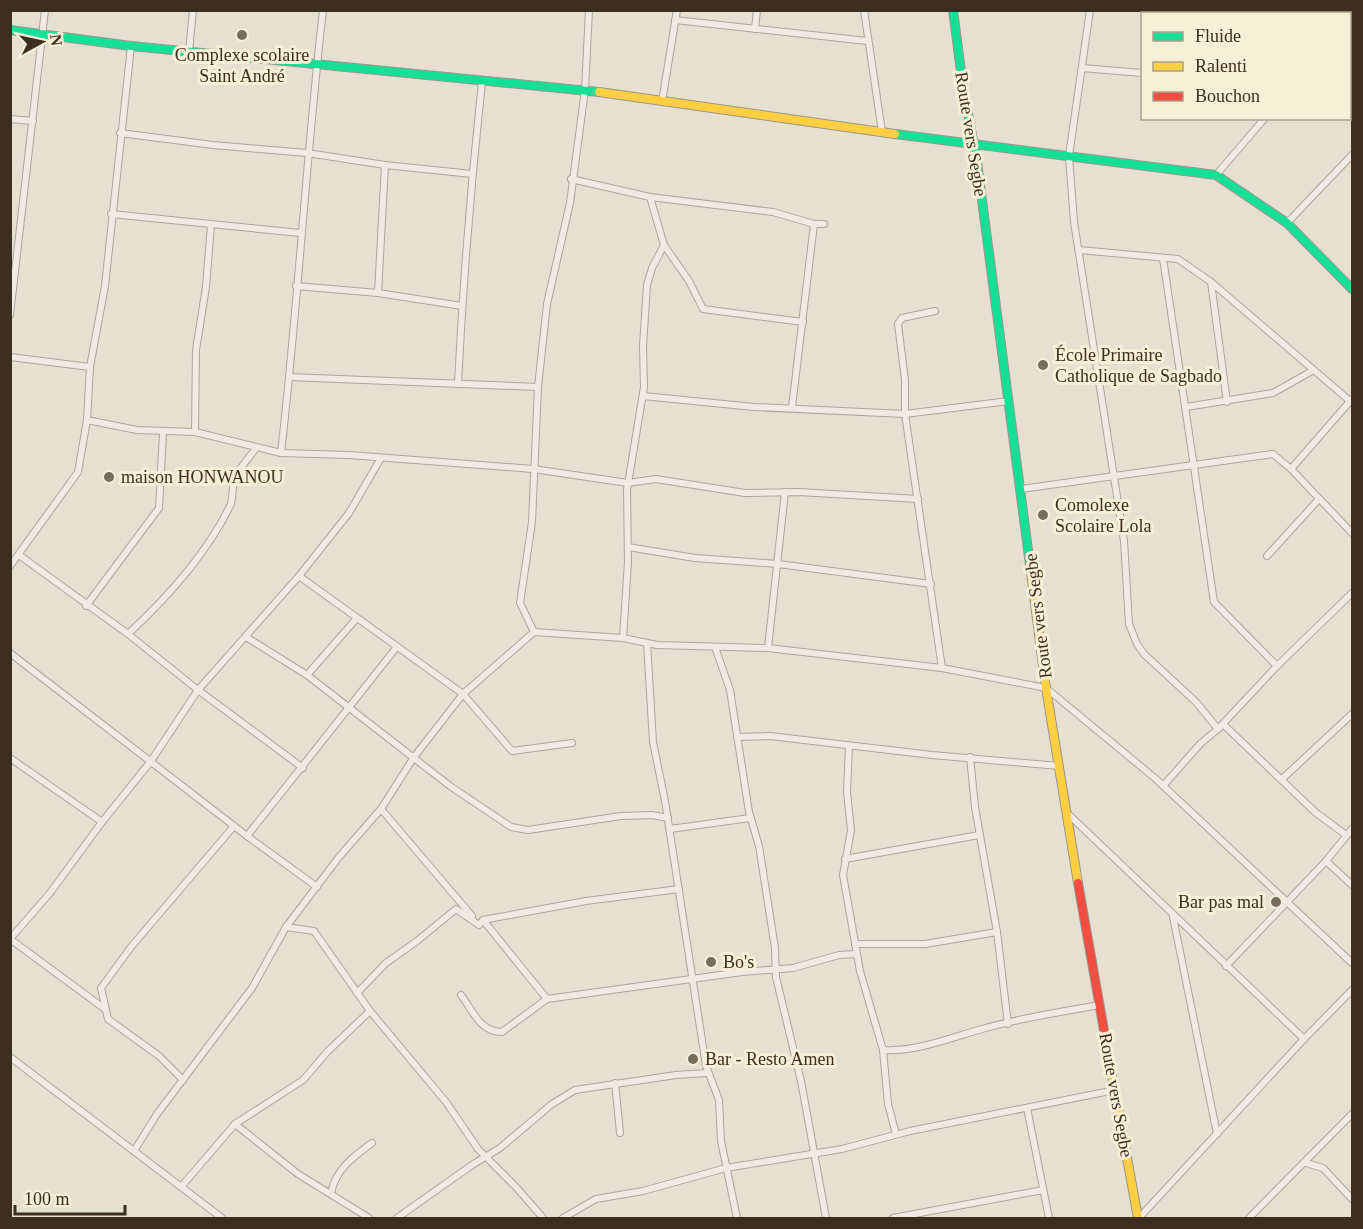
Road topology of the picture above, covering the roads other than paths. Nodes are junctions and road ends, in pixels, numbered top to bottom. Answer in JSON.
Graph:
{"nodes":[{"id":1,"x":45,"y":10,"type":"edge"},
{"id":2,"x":193,"y":10,"type":"edge"},
{"id":3,"x":323,"y":10,"type":"edge"},
{"id":4,"x":589,"y":10,"type":"edge"},
{"id":5,"x":676,"y":10,"type":"edge"},
{"id":6,"x":757,"y":10,"type":"edge"},
{"id":7,"x":864,"y":10,"type":"edge"},
{"id":8,"x":953,"y":10,"type":"edge"},
{"id":9,"x":1090,"y":10,"type":"edge"},
{"id":10,"x":675,"y":20,"type":"junction"},
{"id":11,"x":755,"y":29,"type":"junction"},
{"id":12,"x":10,"y":30,"type":"edge"},
{"id":13,"x":42,"y":34,"type":"junction"},
{"id":14,"x":867,"y":40,"type":"junction"},
{"id":15,"x":131,"y":46,"type":"junction"},
{"id":16,"x":189,"y":52,"type":"junction"},
{"id":17,"x":316,"y":64,"type":"junction"},
{"id":18,"x":1082,"y":68,"type":"junction"},
{"id":19,"x":1141,"y":73,"type":"edge"},
{"id":20,"x":482,"y":82,"type":"junction"},
{"id":21,"x":585,"y":90,"type":"junction"},
{"id":22,"x":662,"y":102,"type":"junction"},
{"id":23,"x":10,"y":118,"type":"edge"},
{"id":24,"x":1263,"y":120,"type":"edge"},
{"id":25,"x":33,"y":121,"type":"junction"},
{"id":26,"x":882,"y":132,"type":"junction"},
{"id":27,"x":120,"y":133,"type":"junction"},
{"id":28,"x":973,"y":145,"type":"junction"},
{"id":29,"x":307,"y":153,"type":"junction"},
{"id":30,"x":1353,"y":155,"type":"edge"},
{"id":31,"x":1069,"y":156,"type":"junction"},
{"id":32,"x":385,"y":165,"type":"junction"},
{"id":33,"x":472,"y":174,"type":"junction"},
{"id":34,"x":1216,"y":175,"type":"junction"},
{"id":35,"x":571,"y":179,"type":"junction"},
{"id":36,"x":650,"y":197,"type":"junction"},
{"id":37,"x":111,"y":214,"type":"junction"},
{"id":38,"x":1287,"y":223,"type":"junction"},
{"id":39,"x":814,"y":224,"type":"junction"},
{"id":40,"x":824,"y":224,"type":"dead end"},
{"id":41,"x":211,"y":225,"type":"junction"},
{"id":42,"x":300,"y":232,"type":"junction"},
{"id":43,"x":664,"y":245,"type":"junction"},
{"id":44,"x":1079,"y":250,"type":"junction"},
{"id":45,"x":1163,"y":258,"type":"junction"},
{"id":46,"x":1211,"y":282,"type":"junction"},
{"id":47,"x":296,"y":286,"type":"junction"},
{"id":48,"x":1351,"y":286,"type":"edge"},
{"id":49,"x":378,"y":293,"type":"junction"},
{"id":50,"x":12,"y":299,"type":"edge"},
{"id":51,"x":462,"y":306,"type":"junction"},
{"id":52,"x":935,"y":311,"type":"dead end"},
{"id":53,"x":10,"y":315,"type":"edge"},
{"id":54,"x":803,"y":322,"type":"junction"},
{"id":55,"x":10,"y":357,"type":"edge"},
{"id":56,"x":90,"y":367,"type":"junction"},
{"id":57,"x":1312,"y":371,"type":"junction"},
{"id":58,"x":289,"y":377,"type":"junction"},
{"id":59,"x":458,"y":383,"type":"junction"},
{"id":60,"x":538,"y":387,"type":"junction"},
{"id":61,"x":643,"y":396,"type":"junction"},
{"id":62,"x":1351,"y":400,"type":"edge"},
{"id":63,"x":1009,"y":401,"type":"junction"},
{"id":64,"x":1227,"y":402,"type":"junction"},
{"id":65,"x":792,"y":407,"type":"junction"},
{"id":66,"x":1186,"y":407,"type":"junction"},
{"id":67,"x":905,"y":414,"type":"junction"},
{"id":68,"x":87,"y":420,"type":"junction"},
{"id":69,"x":195,"y":432,"type":"junction"},
{"id":70,"x":163,"y":433,"type":"junction"},
{"id":71,"x":256,"y":448,"type":"junction"},
{"id":72,"x":280,"y":453,"type":"junction"},
{"id":73,"x":381,"y":458,"type":"junction"},
{"id":74,"x":1195,"y":465,"type":"junction"},
{"id":75,"x":533,"y":469,"type":"junction"},
{"id":76,"x":1291,"y":469,"type":"junction"},
{"id":77,"x":1112,"y":476,"type":"junction"},
{"id":78,"x":628,"y":483,"type":"junction"},
{"id":79,"x":1021,"y":489,"type":"junction"},
{"id":80,"x":785,"y":492,"type":"junction"},
{"id":81,"x":918,"y":499,"type":"junction"},
{"id":82,"x":1318,"y":499,"type":"junction"},
{"id":83,"x":1353,"y":533,"type":"edge"},
{"id":84,"x":628,"y":547,"type":"junction"},
{"id":85,"x":20,"y":555,"type":"junction"},
{"id":86,"x":1267,"y":556,"type":"dead end"},
{"id":87,"x":778,"y":564,"type":"junction"},
{"id":88,"x":10,"y":566,"type":"edge"},
{"id":89,"x":299,"y":576,"type":"junction"},
{"id":90,"x":931,"y":584,"type":"junction"},
{"id":91,"x":1353,"y":593,"type":"edge"},
{"id":92,"x":86,"y":606,"type":"junction"},
{"id":93,"x":357,"y":618,"type":"junction"},
{"id":94,"x":534,"y":632,"type":"junction"},
{"id":95,"x":128,"y":634,"type":"junction"},
{"id":96,"x":246,"y":637,"type":"junction"},
{"id":97,"x":623,"y":638,"type":"junction"},
{"id":98,"x":647,"y":644,"type":"junction"},
{"id":99,"x":715,"y":647,"type":"junction"},
{"id":100,"x":396,"y":648,"type":"junction"},
{"id":101,"x":768,"y":648,"type":"junction"},
{"id":102,"x":10,"y":653,"type":"edge"},
{"id":103,"x":1277,"y":666,"type":"junction"},
{"id":104,"x":942,"y":668,"type":"junction"},
{"id":105,"x":308,"y":675,"type":"junction"},
{"id":106,"x":1046,"y":688,"type":"junction"},
{"id":107,"x":198,"y":690,"type":"junction"},
{"id":108,"x":463,"y":694,"type":"junction"},
{"id":109,"x":347,"y":707,"type":"junction"},
{"id":110,"x":1353,"y":714,"type":"edge"},
{"id":111,"x":1221,"y":727,"type":"junction"},
{"id":112,"x":737,"y":737,"type":"junction"},
{"id":113,"x":572,"y":743,"type":"dead end"},
{"id":114,"x":849,"y":746,"type":"junction"},
{"id":115,"x":414,"y":757,"type":"junction"},
{"id":116,"x":970,"y":757,"type":"junction"},
{"id":117,"x":10,"y":758,"type":"edge"},
{"id":118,"x":151,"y":761,"type":"junction"},
{"id":119,"x":1059,"y":766,"type":"junction"},
{"id":120,"x":303,"y":768,"type":"junction"},
{"id":121,"x":1282,"y":780,"type":"junction"},
{"id":122,"x":1163,"y":786,"type":"junction"},
{"id":123,"x":381,"y":809,"type":"junction"},
{"id":124,"x":1066,"y":812,"type":"junction"},
{"id":125,"x":668,"y":818,"type":"junction"},
{"id":126,"x":750,"y":818,"type":"junction"},
{"id":127,"x":102,"y":822,"type":"junction"},
{"id":128,"x":234,"y":826,"type":"junction"},
{"id":129,"x":670,"y":829,"type":"junction"},
{"id":130,"x":1353,"y":829,"type":"edge"},
{"id":131,"x":979,"y":835,"type":"junction"},
{"id":132,"x":247,"y":836,"type":"junction"},
{"id":133,"x":1346,"y":836,"type":"junction"},
{"id":134,"x":844,"y":859,"type":"junction"},
{"id":135,"x":1326,"y":861,"type":"junction"},
{"id":136,"x":1353,"y":885,"type":"edge"},
{"id":137,"x":318,"y":887,"type":"junction"},
{"id":138,"x":679,"y":889,"type":"junction"},
{"id":139,"x":1286,"y":901,"type":"junction"},
{"id":140,"x":1173,"y":916,"type":"junction"},
{"id":141,"x":481,"y":923,"type":"junction"},
{"id":142,"x":286,"y":927,"type":"junction"},
{"id":143,"x":997,"y":932,"type":"junction"},
{"id":144,"x":855,"y":944,"type":"junction"},
{"id":145,"x":856,"y":954,"type":"junction"},
{"id":146,"x":1353,"y":963,"type":"edge"},
{"id":147,"x":1226,"y":966,"type":"junction"},
{"id":148,"x":776,"y":969,"type":"junction"},
{"id":149,"x":692,"y":978,"type":"junction"},
{"id":150,"x":1353,"y":990,"type":"edge"},
{"id":151,"x":357,"y":993,"type":"junction"},
{"id":152,"x":461,"y":995,"type":"dead end"},
{"id":153,"x":547,"y":999,"type":"junction"},
{"id":154,"x":1100,"y":1005,"type":"junction"},
{"id":155,"x":105,"y":1009,"type":"junction"},
{"id":156,"x":370,"y":1011,"type":"junction"},
{"id":157,"x":1008,"y":1024,"type":"junction"},
{"id":158,"x":1304,"y":1039,"type":"junction"},
{"id":159,"x":883,"y":1050,"type":"junction"},
{"id":160,"x":10,"y":1057,"type":"edge"},
{"id":161,"x":707,"y":1073,"type":"junction"},
{"id":162,"x":183,"y":1080,"type":"junction"},
{"id":163,"x":615,"y":1083,"type":"junction"},
{"id":164,"x":1115,"y":1090,"type":"junction"},
{"id":165,"x":1027,"y":1108,"type":"junction"},
{"id":166,"x":1353,"y":1114,"type":"edge"},
{"id":167,"x":235,"y":1124,"type":"junction"},
{"id":168,"x":620,"y":1133,"type":"dead end"},
{"id":169,"x":896,"y":1134,"type":"junction"},
{"id":170,"x":1216,"y":1134,"type":"junction"},
{"id":171,"x":372,"y":1143,"type":"dead end"},
{"id":172,"x":134,"y":1151,"type":"junction"},
{"id":173,"x":813,"y":1152,"type":"junction"},
{"id":174,"x":487,"y":1158,"type":"junction"},
{"id":175,"x":1306,"y":1163,"type":"junction"},
{"id":176,"x":726,"y":1168,"type":"junction"},
{"id":177,"x":181,"y":1187,"type":"junction"},
{"id":178,"x":1043,"y":1190,"type":"junction"},
{"id":179,"x":331,"y":1193,"type":"junction"},
{"id":180,"x":1353,"y":1199,"type":"edge"},
{"id":181,"x":910,"y":1216,"type":"edge"},
{"id":182,"x":1253,"y":1217,"type":"edge"},
{"id":183,"x":222,"y":1218,"type":"edge"},
{"id":184,"x":369,"y":1218,"type":"edge"},
{"id":185,"x":397,"y":1218,"type":"edge"},
{"id":186,"x":543,"y":1218,"type":"edge"},
{"id":187,"x":563,"y":1218,"type":"edge"},
{"id":188,"x":737,"y":1218,"type":"edge"},
{"id":189,"x":826,"y":1218,"type":"edge"},
{"id":190,"x":893,"y":1218,"type":"edge"},
{"id":191,"x":1048,"y":1218,"type":"edge"},
{"id":192,"x":1138,"y":1218,"type":"edge"}],
"edges":[{"from":1,"to":13,"type":"street"},
{"from":2,"to":16,"type":"street"},
{"from":3,"to":17,"type":"street"},
{"from":4,"to":21,"type":"street"},
{"from":5,"to":10,"type":"street"},
{"from":6,"to":11,"type":"street"},
{"from":7,"to":14,"type":"street"},
{"from":8,"to":28,"type":"street","name":"Route vers Segbe"},
{"from":9,"to":18,"type":"street"},
{"from":10,"to":11,"type":"street"},
{"from":10,"to":22,"type":"street"},
{"from":11,"to":14,"type":"street"},
{"from":12,"to":13,"type":"street"},
{"from":13,"to":15,"type":"street"},
{"from":13,"to":25,"type":"street"},
{"from":14,"to":26,"type":"street"},
{"from":15,"to":16,"type":"street"},
{"from":15,"to":27,"type":"street"},
{"from":16,"to":17,"type":"street"},
{"from":17,"to":20,"type":"street"},
{"from":17,"to":29,"type":"street"},
{"from":18,"to":19,"type":"street"},
{"from":18,"to":31,"type":"street"},
{"from":20,"to":21,"type":"street"},
{"from":20,"to":33,"type":"street"},
{"from":21,"to":22,"type":"street"},
{"from":21,"to":35,"type":"street"},
{"from":22,"to":26,"type":"street"},
{"from":23,"to":25,"type":"street"},
{"from":24,"to":34,"type":"street"},
{"from":25,"to":50,"type":"street"},
{"from":26,"to":28,"type":"street"},
{"from":27,"to":29,"type":"street"},
{"from":27,"to":37,"type":"street"},
{"from":28,"to":31,"type":"street"},
{"from":28,"to":63,"type":"street","name":"Route vers Segbe"},
{"from":29,"to":32,"type":"street"},
{"from":29,"to":42,"type":"street"},
{"from":30,"to":38,"type":"street"},
{"from":31,"to":34,"type":"street"},
{"from":31,"to":44,"type":"street"},
{"from":32,"to":33,"type":"street"},
{"from":32,"to":49,"type":"street"},
{"from":33,"to":51,"type":"street"},
{"from":34,"to":38,"type":"street"},
{"from":35,"to":36,"type":"street"},
{"from":35,"to":60,"type":"street"},
{"from":36,"to":39,"type":"street"},
{"from":36,"to":43,"type":"street"},
{"from":37,"to":41,"type":"street"},
{"from":37,"to":56,"type":"street"},
{"from":38,"to":48,"type":"street"},
{"from":39,"to":40,"type":"street"},
{"from":39,"to":54,"type":"street"},
{"from":41,"to":42,"type":"street"},
{"from":41,"to":69,"type":"street"},
{"from":42,"to":47,"type":"street"},
{"from":43,"to":54,"type":"street"},
{"from":43,"to":61,"type":"street"},
{"from":44,"to":45,"type":"street"},
{"from":44,"to":77,"type":"street"},
{"from":45,"to":46,"type":"street"},
{"from":45,"to":66,"type":"street"},
{"from":46,"to":57,"type":"street"},
{"from":46,"to":64,"type":"street"},
{"from":47,"to":49,"type":"street"},
{"from":47,"to":58,"type":"street"},
{"from":49,"to":51,"type":"street"},
{"from":50,"to":53,"type":"street"},
{"from":51,"to":59,"type":"street"},
{"from":52,"to":67,"type":"street"},
{"from":54,"to":65,"type":"street"},
{"from":55,"to":56,"type":"street"},
{"from":56,"to":68,"type":"street"},
{"from":57,"to":62,"type":"street"},
{"from":57,"to":64,"type":"street"},
{"from":58,"to":59,"type":"street"},
{"from":58,"to":72,"type":"street"},
{"from":59,"to":60,"type":"street"},
{"from":60,"to":75,"type":"street"},
{"from":61,"to":65,"type":"street"},
{"from":61,"to":78,"type":"street"},
{"from":62,"to":76,"type":"street"},
{"from":63,"to":67,"type":"street"},
{"from":63,"to":79,"type":"street","name":"Route vers Segbe"},
{"from":64,"to":66,"type":"street"},
{"from":65,"to":67,"type":"street"},
{"from":66,"to":74,"type":"street"},
{"from":67,"to":81,"type":"street"},
{"from":68,"to":70,"type":"street"},
{"from":68,"to":85,"type":"street"},
{"from":69,"to":70,"type":"street"},
{"from":69,"to":71,"type":"street"},
{"from":70,"to":92,"type":"street"},
{"from":71,"to":72,"type":"street"},
{"from":71,"to":95,"type":"street"},
{"from":72,"to":73,"type":"street"},
{"from":73,"to":75,"type":"street"},
{"from":73,"to":89,"type":"street"},
{"from":74,"to":76,"type":"street"},
{"from":74,"to":77,"type":"street"},
{"from":74,"to":103,"type":"street"},
{"from":75,"to":78,"type":"street"},
{"from":75,"to":94,"type":"street"},
{"from":76,"to":82,"type":"street"},
{"from":77,"to":79,"type":"street"},
{"from":77,"to":111,"type":"street"},
{"from":78,"to":80,"type":"street"},
{"from":78,"to":84,"type":"street"},
{"from":79,"to":106,"type":"street","name":"Route vers Segbe"},
{"from":80,"to":81,"type":"street"},
{"from":80,"to":87,"type":"street"},
{"from":81,"to":90,"type":"street"},
{"from":82,"to":83,"type":"street"},
{"from":82,"to":86,"type":"street"},
{"from":84,"to":87,"type":"street"},
{"from":84,"to":97,"type":"street"},
{"from":85,"to":88,"type":"street"},
{"from":85,"to":92,"type":"street"},
{"from":87,"to":90,"type":"street"},
{"from":87,"to":101,"type":"street"},
{"from":89,"to":93,"type":"street"},
{"from":89,"to":96,"type":"street"},
{"from":90,"to":104,"type":"street"},
{"from":91,"to":103,"type":"street"},
{"from":92,"to":95,"type":"street"},
{"from":93,"to":100,"type":"street"},
{"from":93,"to":105,"type":"street"},
{"from":94,"to":97,"type":"street"},
{"from":94,"to":108,"type":"street"},
{"from":95,"to":107,"type":"street"},
{"from":96,"to":105,"type":"street"},
{"from":96,"to":107,"type":"street"},
{"from":97,"to":98,"type":"street"},
{"from":98,"to":99,"type":"street"},
{"from":98,"to":125,"type":"street"},
{"from":99,"to":101,"type":"street"},
{"from":99,"to":112,"type":"street"},
{"from":100,"to":108,"type":"street"},
{"from":100,"to":109,"type":"street"},
{"from":101,"to":104,"type":"street"},
{"from":102,"to":118,"type":"street"},
{"from":103,"to":111,"type":"street"},
{"from":104,"to":106,"type":"street"},
{"from":105,"to":109,"type":"street"},
{"from":106,"to":119,"type":"street","name":"Route vers Segbe"},
{"from":106,"to":122,"type":"street"},
{"from":107,"to":118,"type":"street"},
{"from":107,"to":120,"type":"street"},
{"from":108,"to":113,"type":"street"},
{"from":108,"to":115,"type":"street"},
{"from":109,"to":115,"type":"street"},
{"from":109,"to":120,"type":"street"},
{"from":110,"to":121,"type":"street"},
{"from":111,"to":121,"type":"street"},
{"from":111,"to":122,"type":"street"},
{"from":112,"to":114,"type":"street"},
{"from":112,"to":126,"type":"street"},
{"from":114,"to":116,"type":"street"},
{"from":114,"to":134,"type":"street"},
{"from":115,"to":123,"type":"street"},
{"from":115,"to":125,"type":"street"},
{"from":116,"to":119,"type":"street"},
{"from":116,"to":131,"type":"street"},
{"from":117,"to":127,"type":"street"},
{"from":118,"to":127,"type":"street"},
{"from":118,"to":128,"type":"street"},
{"from":119,"to":124,"type":"street","name":"Route vers Segbe"},
{"from":120,"to":132,"type":"street"},
{"from":121,"to":133,"type":"street"},
{"from":122,"to":139,"type":"street"},
{"from":123,"to":137,"type":"street"},
{"from":123,"to":141,"type":"street"},
{"from":124,"to":140,"type":"street"},
{"from":124,"to":154,"type":"street","name":"Route vers Segbe"},
{"from":125,"to":129,"type":"street"},
{"from":126,"to":129,"type":"street"},
{"from":126,"to":148,"type":"street"},
{"from":127,"to":155,"type":"street"},
{"from":128,"to":132,"type":"street"},
{"from":128,"to":155,"type":"street"},
{"from":129,"to":138,"type":"street"},
{"from":130,"to":133,"type":"street"},
{"from":131,"to":134,"type":"street"},
{"from":131,"to":143,"type":"street"},
{"from":132,"to":137,"type":"street"},
{"from":133,"to":135,"type":"street"},
{"from":134,"to":144,"type":"street"},
{"from":135,"to":136,"type":"street"},
{"from":135,"to":139,"type":"street"},
{"from":137,"to":142,"type":"street"},
{"from":138,"to":141,"type":"street"},
{"from":138,"to":149,"type":"street"},
{"from":139,"to":146,"type":"street"},
{"from":139,"to":147,"type":"street"},
{"from":140,"to":147,"type":"street"},
{"from":140,"to":170,"type":"street"},
{"from":141,"to":151,"type":"street"},
{"from":141,"to":153,"type":"street"},
{"from":142,"to":151,"type":"street"},
{"from":142,"to":162,"type":"street"},
{"from":143,"to":144,"type":"street"},
{"from":143,"to":157,"type":"street"},
{"from":144,"to":145,"type":"street"},
{"from":145,"to":148,"type":"street"},
{"from":145,"to":159,"type":"street"},
{"from":147,"to":158,"type":"street"},
{"from":148,"to":149,"type":"street"},
{"from":148,"to":173,"type":"street"},
{"from":149,"to":153,"type":"street"},
{"from":149,"to":161,"type":"street"},
{"from":150,"to":158,"type":"street"},
{"from":151,"to":156,"type":"street"},
{"from":152,"to":153,"type":"street"},
{"from":154,"to":157,"type":"street"},
{"from":154,"to":164,"type":"street","name":"Route vers Segbe"},
{"from":155,"to":162,"type":"street"},
{"from":156,"to":167,"type":"street"},
{"from":156,"to":174,"type":"street"},
{"from":157,"to":159,"type":"street"},
{"from":158,"to":170,"type":"street"},
{"from":159,"to":169,"type":"street"},
{"from":160,"to":172,"type":"street"},
{"from":161,"to":163,"type":"street"},
{"from":161,"to":176,"type":"street"},
{"from":162,"to":172,"type":"street"},
{"from":163,"to":168,"type":"street"},
{"from":163,"to":174,"type":"street"},
{"from":164,"to":165,"type":"street"},
{"from":164,"to":192,"type":"street","name":"Route vers Segbe"},
{"from":165,"to":169,"type":"street"},
{"from":165,"to":178,"type":"street"},
{"from":166,"to":175,"type":"street"},
{"from":167,"to":177,"type":"street"},
{"from":167,"to":179,"type":"street"},
{"from":169,"to":173,"type":"street"},
{"from":170,"to":192,"type":"street"},
{"from":171,"to":179,"type":"street"},
{"from":172,"to":177,"type":"street"},
{"from":173,"to":176,"type":"street"},
{"from":173,"to":189,"type":"street"},
{"from":174,"to":185,"type":"street"},
{"from":174,"to":186,"type":"street"},
{"from":175,"to":180,"type":"street"},
{"from":175,"to":182,"type":"street"},
{"from":176,"to":187,"type":"street"},
{"from":176,"to":188,"type":"street"},
{"from":177,"to":183,"type":"street"},
{"from":178,"to":181,"type":"street"},
{"from":178,"to":191,"type":"street"},
{"from":179,"to":184,"type":"street"},
{"from":181,"to":190,"type":"street"}]}
